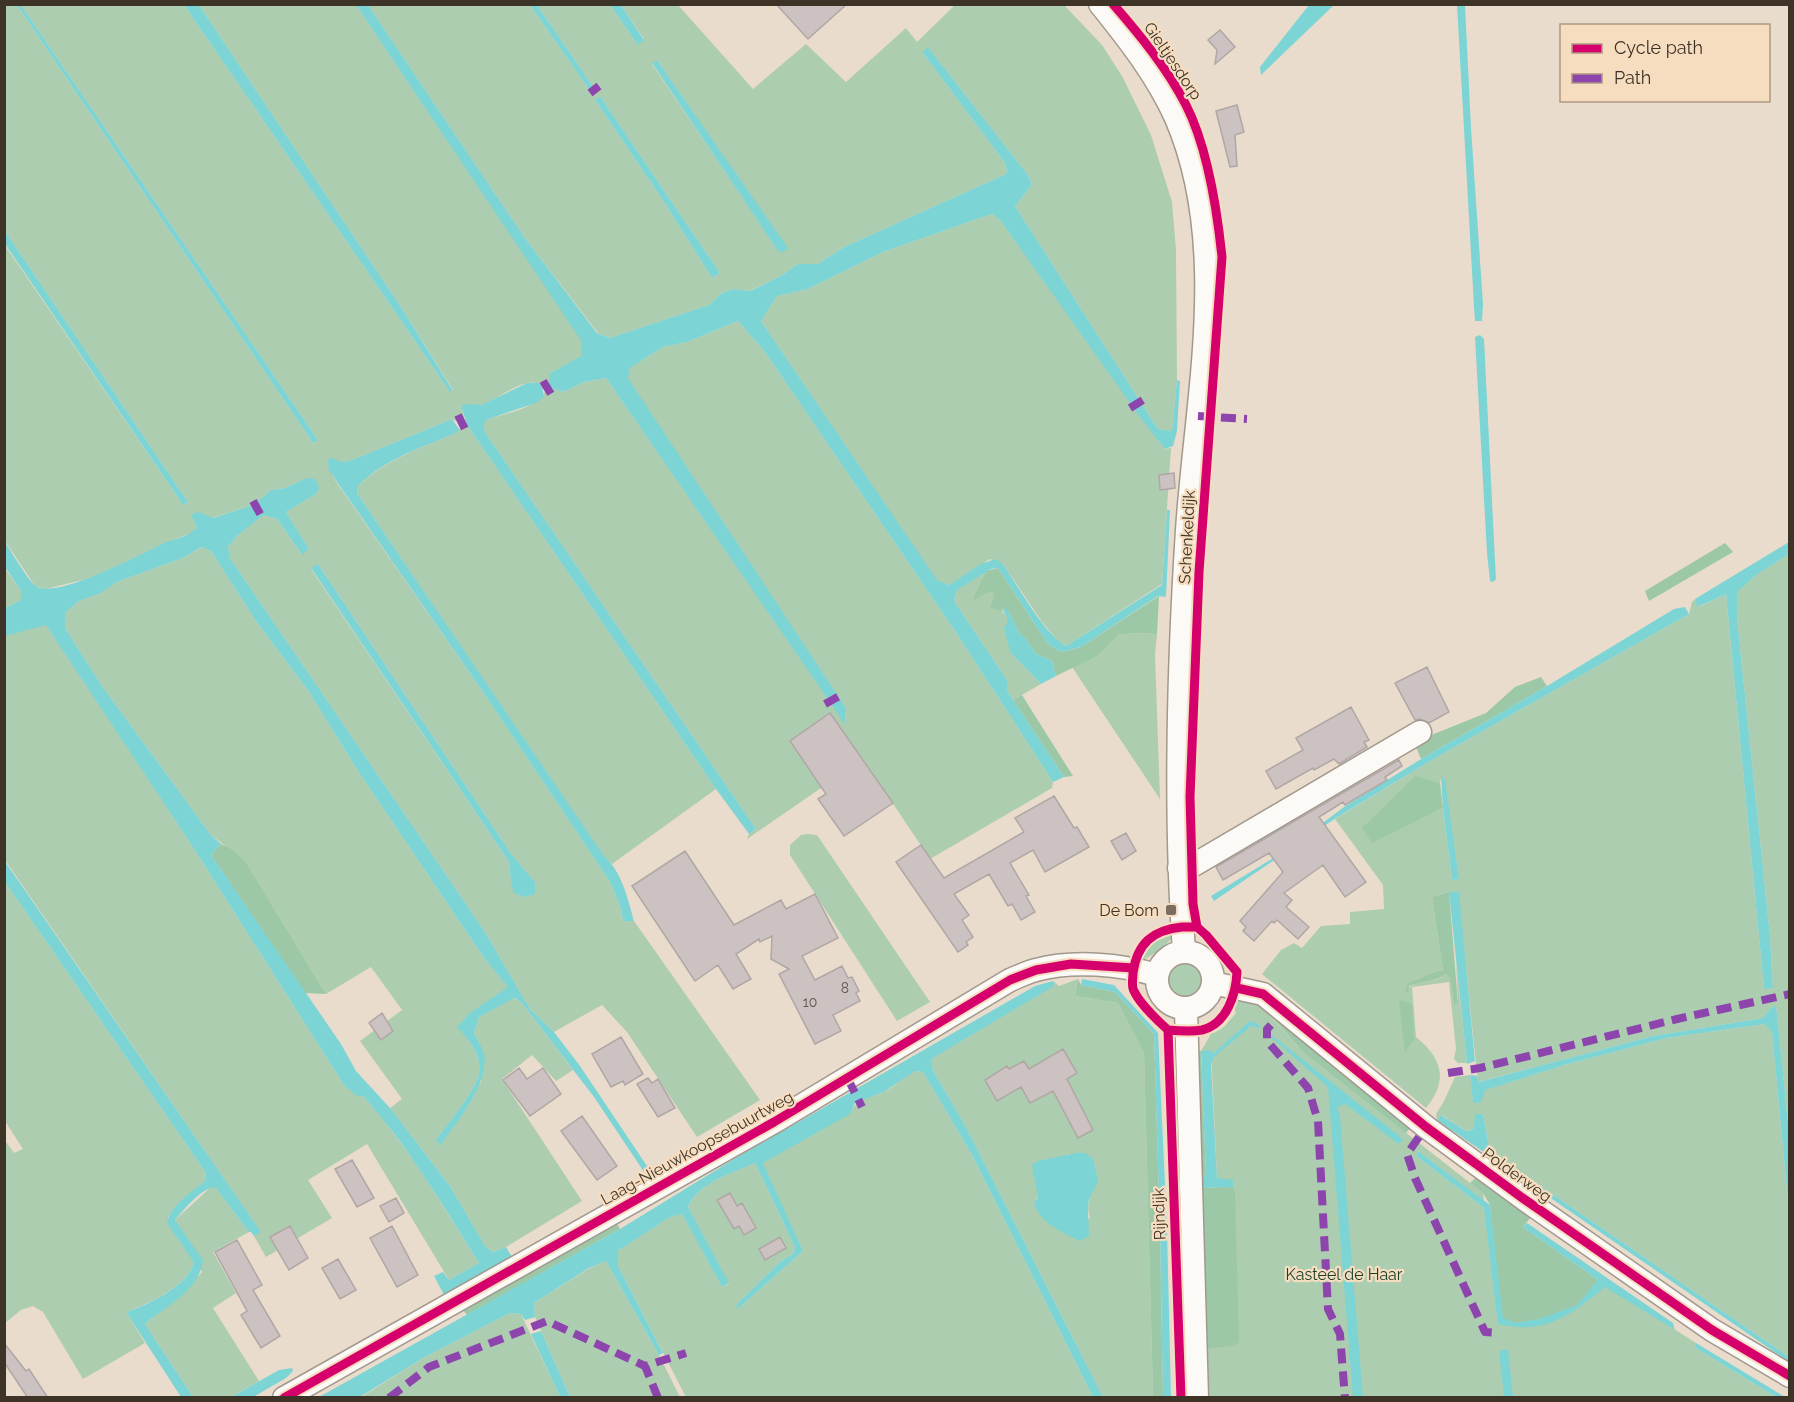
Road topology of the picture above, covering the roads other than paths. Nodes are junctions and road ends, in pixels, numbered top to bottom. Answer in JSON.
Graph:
{"nodes":[{"id":1,"x":1100,"y":4,"type":"edge"},
{"id":2,"x":1202,"y":214,"type":"joint"},
{"id":3,"x":1420,"y":732,"type":"dead end"},
{"id":4,"x":1179,"y":868,"type":"junction"},
{"id":5,"x":1184,"y":951,"type":"junction"},
{"id":6,"x":1156,"y":975,"type":"junction"},
{"id":7,"x":1213,"y":983,"type":"junction"},
{"id":8,"x":1186,"y":1009,"type":"junction"},
{"id":9,"x":1790,"y":1376,"type":"edge"},
{"id":10,"x":284,"y":1398,"type":"edge"},
{"id":11,"x":1197,"y":1398,"type":"edge"}],
"edges":[{"from":1,"to":2,"type":"street","name":"Gieltjesdorp"},
{"from":2,"to":4,"type":"street","name":"Schenkeldijk"},
{"from":3,"to":4,"type":"street"},
{"from":4,"to":5,"type":"street"},
{"from":5,"to":6,"type":"street"},
{"from":5,"to":7,"type":"street"},
{"from":6,"to":8,"type":"street"},
{"from":6,"to":10,"type":"street","name":"Laag-Nieuwkoopsebuurtweg"},
{"from":7,"to":8,"type":"street"},
{"from":7,"to":9,"type":"street","name":"Polderweg"},
{"from":8,"to":11,"type":"street","name":"Rijndijk"}]}
